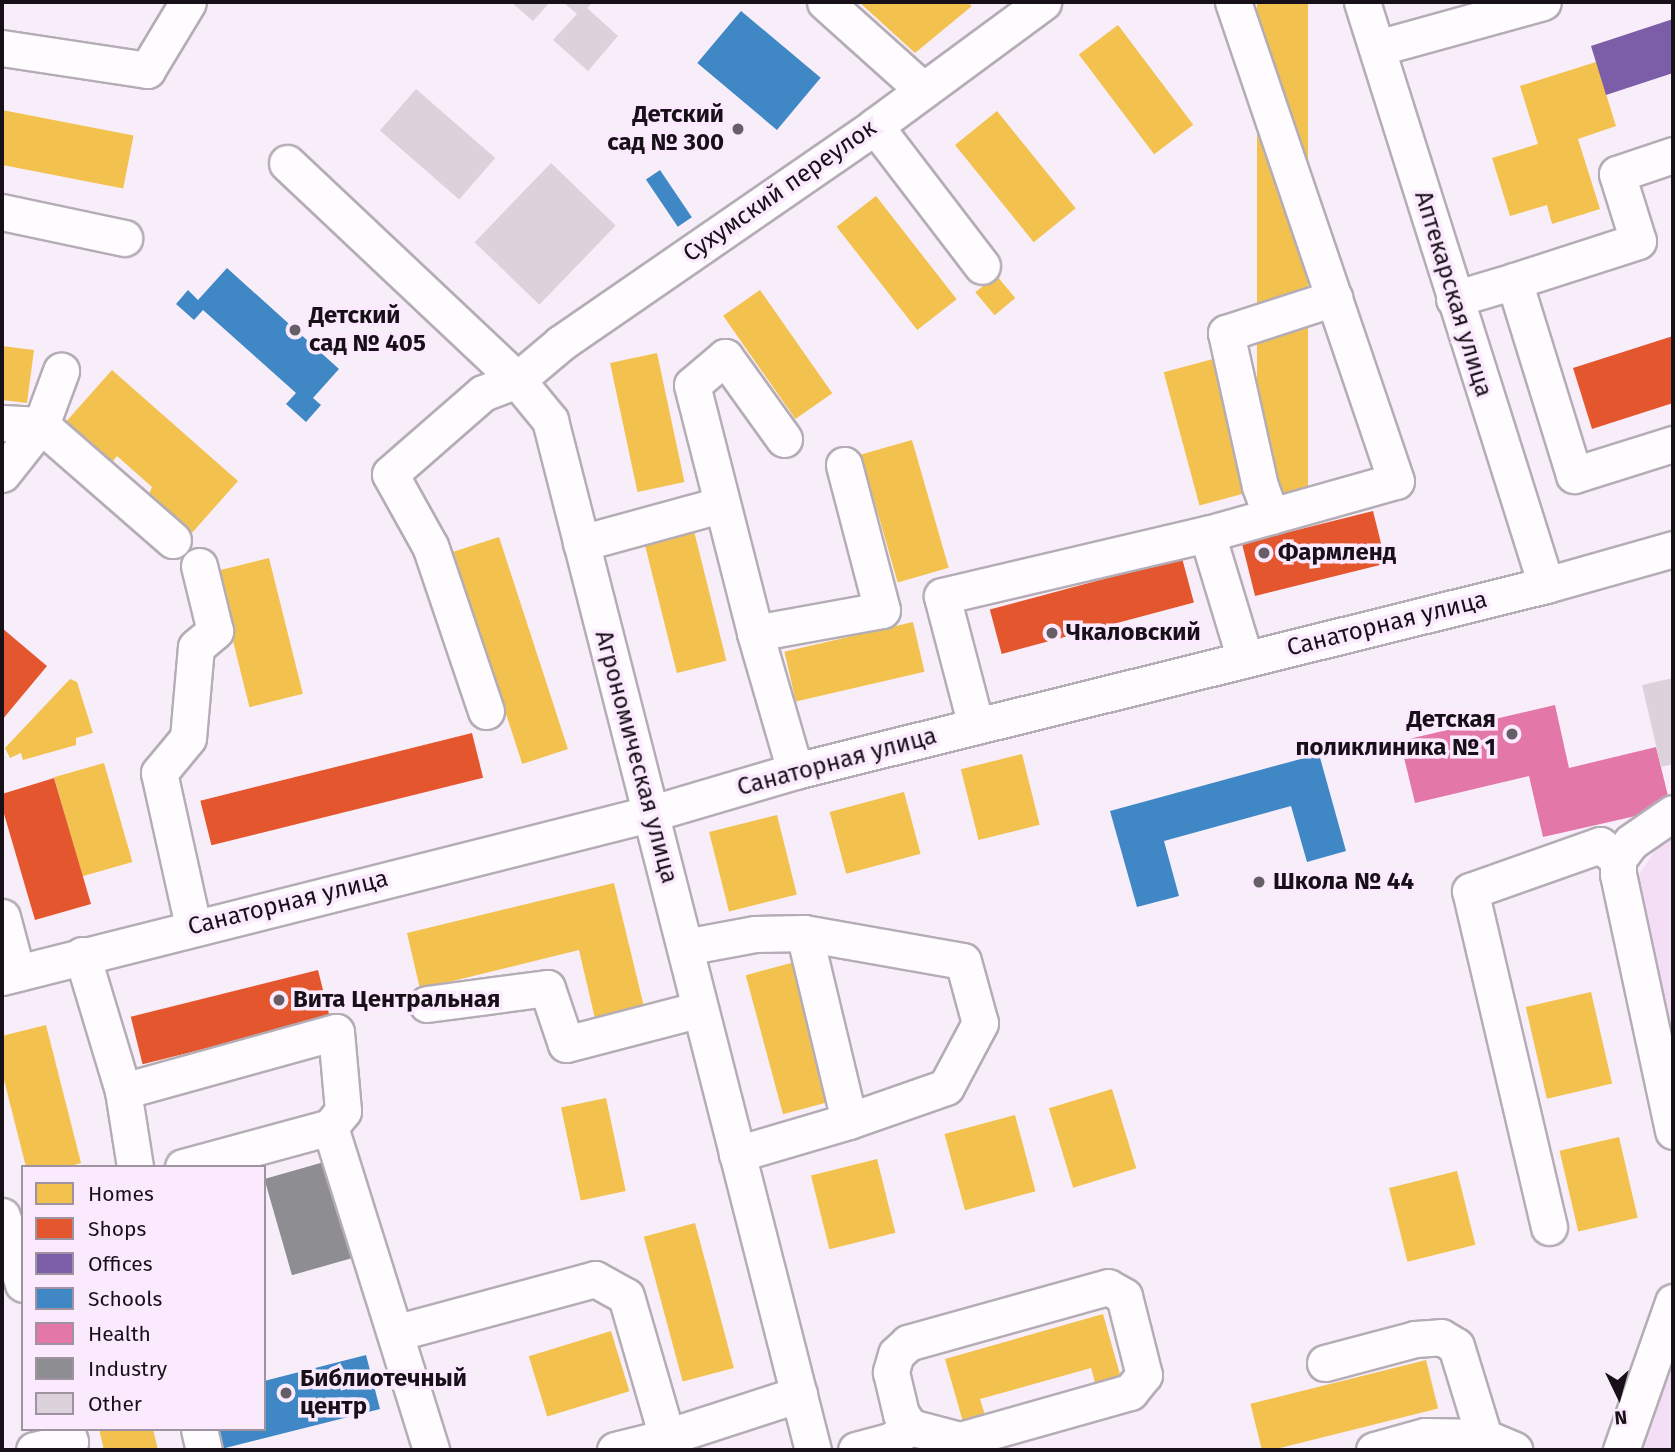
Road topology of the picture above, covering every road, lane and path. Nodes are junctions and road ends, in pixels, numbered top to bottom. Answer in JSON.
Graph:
{"nodes":[{"id":1,"x":188,"y":2,"type":"edge"},
{"id":2,"x":825,"y":2,"type":"edge"},
{"id":3,"x":1043,"y":2,"type":"edge"},
{"id":4,"x":1233,"y":2,"type":"edge"},
{"id":5,"x":1362,"y":2,"type":"edge"},
{"id":6,"x":1543,"y":2,"type":"edge"},
{"id":7,"x":2,"y":48,"type":"edge"},
{"id":8,"x":1377,"y":48,"type":"junction"},
{"id":9,"x":922,"y":89,"type":"junction"},
{"id":10,"x":875,"y":126,"type":"junction"},
{"id":11,"x":1673,"y":155,"type":"edge"},
{"id":12,"x":287,"y":163,"type":"dead end"},
{"id":13,"x":2,"y":212,"type":"edge"},
{"id":14,"x":124,"y":238,"type":"dead end"},
{"id":15,"x":982,"y":266,"type":"dead end"},
{"id":16,"x":1514,"y":281,"type":"junction"},
{"id":17,"x":1334,"y":298,"type":"junction"},
{"id":18,"x":1454,"y":299,"type":"junction"},
{"id":19,"x":61,"y":370,"type":"dead end"},
{"id":20,"x":517,"y":380,"type":"junction"},
{"id":21,"x":2,"y":423,"type":"edge"},
{"id":22,"x":41,"y":425,"type":"junction"},
{"id":23,"x":784,"y":439,"type":"dead end"},
{"id":24,"x":1673,"y":444,"type":"edge"},
{"id":25,"x":844,"y":465,"type":"dead end"},
{"id":26,"x":2,"y":474,"type":"edge"},
{"id":27,"x":720,"y":505,"type":"junction"},
{"id":28,"x":1271,"y":516,"type":"junction"},
{"id":29,"x":1207,"y":534,"type":"junction"},
{"id":30,"x":173,"y":540,"type":"dead end"},
{"id":31,"x":581,"y":543,"type":"junction"},
{"id":32,"x":1673,"y":549,"type":"edge"},
{"id":33,"x":200,"y":566,"type":"dead end"},
{"id":34,"x":1546,"y":585,"type":"junction"},
{"id":35,"x":755,"y":633,"type":"junction"},
{"id":36,"x":1245,"y":659,"type":"junction"},
{"id":37,"x":485,"y":711,"type":"dead end"},
{"id":38,"x":976,"y":726,"type":"junction"},
{"id":39,"x":795,"y":771,"type":"junction"},
{"id":40,"x":1673,"y":813,"type":"edge"},
{"id":41,"x":649,"y":814,"type":"junction"},
{"id":42,"x":1618,"y":859,"type":"junction"},
{"id":43,"x":2,"y":917,"type":"edge"},
{"id":44,"x":193,"y":926,"type":"junction"},
{"id":45,"x":804,"y":933,"type":"junction"},
{"id":46,"x":685,"y":947,"type":"junction"},
{"id":47,"x":82,"y":955,"type":"junction"},
{"id":48,"x":9,"y":975,"type":"edge"},
{"id":49,"x":427,"y":1004,"type":"dead end"},
{"id":50,"x":700,"y":1009,"type":"junction"},
{"id":51,"x":123,"y":1091,"type":"junction"},
{"id":52,"x":849,"y":1121,"type":"junction"},
{"id":53,"x":330,"y":1127,"type":"junction"},
{"id":54,"x":1673,"y":1131,"type":"edge"},
{"id":55,"x":737,"y":1154,"type":"junction"},
{"id":56,"x":135,"y":1165,"type":"edge"},
{"id":57,"x":190,"y":1165,"type":"edge"},
{"id":58,"x":2,"y":1216,"type":"edge"},
{"id":59,"x":1549,"y":1227,"type":"dead end"},
{"id":60,"x":21,"y":1278,"type":"edge"},
{"id":61,"x":1673,"y":1302,"type":"edge"},
{"id":62,"x":395,"y":1333,"type":"junction"},
{"id":63,"x":1325,"y":1363,"type":"dead end"},
{"id":64,"x":799,"y":1394,"type":"junction"},
{"id":65,"x":910,"y":1427,"type":"junction"},
{"id":66,"x":67,"y":1431,"type":"edge"},
{"id":67,"x":199,"y":1431,"type":"edge"},
{"id":68,"x":667,"y":1437,"type":"junction"},
{"id":69,"x":1499,"y":1444,"type":"edge"},
{"id":70,"x":34,"y":1450,"type":"edge"},
{"id":71,"x":204,"y":1450,"type":"edge"},
{"id":72,"x":431,"y":1450,"type":"edge"},
{"id":73,"x":615,"y":1450,"type":"edge"},
{"id":74,"x":813,"y":1450,"type":"edge"},
{"id":75,"x":856,"y":1450,"type":"edge"},
{"id":76,"x":1374,"y":1450,"type":"edge"},
{"id":77,"x":1621,"y":1450,"type":"edge"}],
"edges":[{"from":1,"to":7,"type":"street"},
{"from":2,"to":9,"type":"street"},
{"from":3,"to":9,"type":"street","name":"Сухумский переулок"},
{"from":4,"to":17,"type":"street"},
{"from":5,"to":8,"type":"street","name":"Аптекарская улица"},
{"from":6,"to":8,"type":"street"},
{"from":8,"to":18,"type":"street","name":"Аптекарская улица"},
{"from":9,"to":10,"type":"street","name":"Сухумский переулок"},
{"from":10,"to":15,"type":"street"},
{"from":10,"to":20,"type":"street","name":"Сухумский переулок"},
{"from":11,"to":16,"type":"street"},
{"from":12,"to":20,"type":"street","name":"Агрономическая улица"},
{"from":13,"to":14,"type":"street"},
{"from":16,"to":18,"type":"street"},
{"from":16,"to":24,"type":"street"},
{"from":17,"to":28,"type":"street"},
{"from":17,"to":28,"type":"street"},
{"from":18,"to":34,"type":"street","name":"Аптекарская улица"},
{"from":19,"to":22,"type":"street"},
{"from":20,"to":31,"type":"street","name":"Агрономическая улица"},
{"from":20,"to":37,"type":"street","name":"Сухумский переулок"},
{"from":21,"to":22,"type":"street"},
{"from":22,"to":26,"type":"street"},
{"from":22,"to":30,"type":"street"},
{"from":23,"to":27,"type":"street"},
{"from":25,"to":35,"type":"street"},
{"from":27,"to":31,"type":"street"},
{"from":27,"to":35,"type":"street"},
{"from":28,"to":29,"type":"street"},
{"from":29,"to":36,"type":"street"},
{"from":29,"to":38,"type":"street"},
{"from":31,"to":41,"type":"street","name":"Агрономическая улица"},
{"from":32,"to":34,"type":"street","name":"Санаторная улица"},
{"from":33,"to":44,"type":"street"},
{"from":34,"to":36,"type":"street","name":"Санаторная улица"},
{"from":35,"to":39,"type":"street"},
{"from":36,"to":38,"type":"street","name":"Санаторная улица"},
{"from":38,"to":39,"type":"street","name":"Санаторная улица"},
{"from":39,"to":41,"type":"street","name":"Санаторная улица"},
{"from":40,"to":42,"type":"street"},
{"from":41,"to":44,"type":"street","name":"Санаторная улица"},
{"from":41,"to":46,"type":"street","name":"Агрономическая улица"},
{"from":42,"to":54,"type":"street"},
{"from":42,"to":59,"type":"street"},
{"from":43,"to":48,"type":"street"},
{"from":44,"to":47,"type":"street","name":"Санаторная улица"},
{"from":45,"to":46,"type":"street"},
{"from":45,"to":52,"type":"street"},
{"from":45,"to":52,"type":"street"},
{"from":46,"to":50,"type":"street","name":"Агрономическая улица"},
{"from":47,"to":48,"type":"street","name":"Санаторная улица"},
{"from":47,"to":51,"type":"street"},
{"from":49,"to":50,"type":"street"},
{"from":50,"to":55,"type":"street","name":"Агрономическая улица"},
{"from":51,"to":53,"type":"street"},
{"from":51,"to":56,"type":"street"},
{"from":52,"to":55,"type":"street"},
{"from":53,"to":57,"type":"street"},
{"from":53,"to":62,"type":"street"},
{"from":55,"to":64,"type":"street","name":"Агрономическая улица"},
{"from":58,"to":60,"type":"street"},
{"from":61,"to":77,"type":"street"},
{"from":62,"to":68,"type":"street"},
{"from":62,"to":72,"type":"street"},
{"from":63,"to":69,"type":"street"},
{"from":64,"to":68,"type":"street"},
{"from":64,"to":74,"type":"street","name":"Агрономическая улица"},
{"from":65,"to":65,"type":"street"},
{"from":65,"to":75,"type":"street"},
{"from":66,"to":70,"type":"street"},
{"from":67,"to":71,"type":"street"},
{"from":68,"to":73,"type":"street"},
{"from":69,"to":76,"type":"street"}]}
